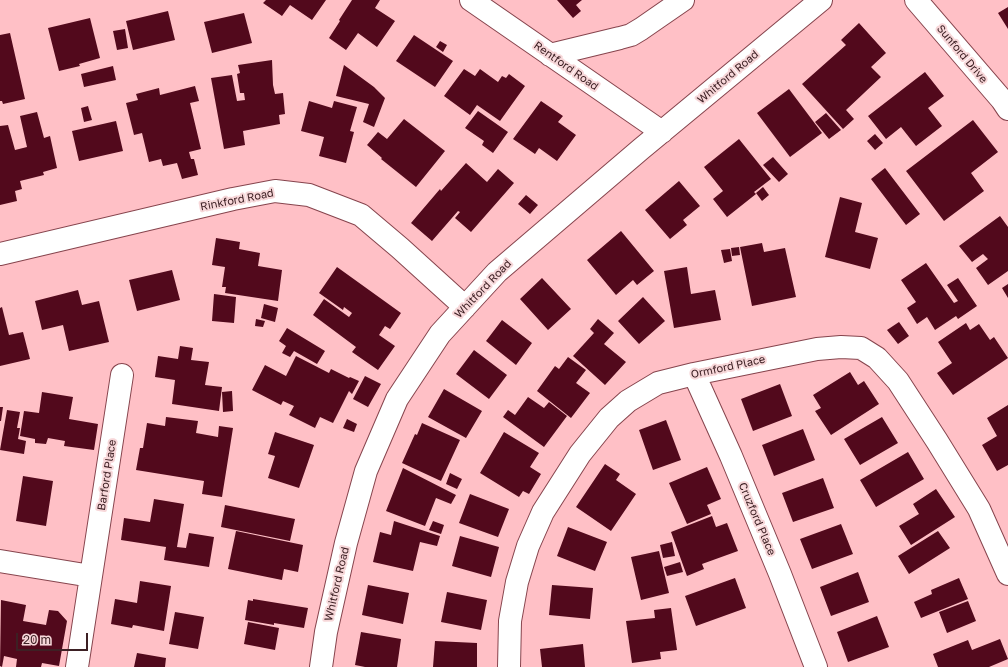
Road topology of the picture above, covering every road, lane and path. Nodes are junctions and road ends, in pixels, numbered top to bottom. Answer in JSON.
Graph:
{"nodes":[{"id":1,"x":471,"y":0,"type":"edge"},
{"id":2,"x":683,"y":0,"type":"edge"},
{"id":3,"x":821,"y":0,"type":"edge"},
{"id":4,"x":916,"y":0,"type":"edge"},
{"id":5,"x":550,"y":55,"type":"junction"},
{"id":6,"x":1006,"y":102,"type":"edge"},
{"id":7,"x":662,"y":132,"type":"junction"},
{"id":8,"x":0,"y":254,"type":"edge"},
{"id":9,"x":465,"y":306,"type":"junction"},
{"id":10,"x":694,"y":374,"type":"junction"},
{"id":11,"x":122,"y":375,"type":"dead end"},
{"id":12,"x":0,"y":561,"type":"edge"},
{"id":13,"x":1008,"y":574,"type":"edge"},
{"id":14,"x":91,"y":576,"type":"junction"},
{"id":15,"x":77,"y":667,"type":"edge"},
{"id":16,"x":321,"y":667,"type":"edge"},
{"id":17,"x":509,"y":667,"type":"edge"},
{"id":18,"x":816,"y":667,"type":"edge"}],
"edges":[{"from":1,"to":5,"type":"street","name":"Rentford Road"},
{"from":2,"to":5,"type":"street"},
{"from":3,"to":7,"type":"street","name":"Whitford Road"},
{"from":4,"to":6,"type":"street","name":"Sunford Drive"},
{"from":5,"to":7,"type":"street","name":"Rentford Road"},
{"from":7,"to":9,"type":"street","name":"Whitford Road"},
{"from":8,"to":9,"type":"street","name":"Rinkford Road"},
{"from":9,"to":16,"type":"street","name":"Whitford Road"},
{"from":10,"to":13,"type":"street","name":"Ormford Place"},
{"from":10,"to":17,"type":"street","name":"Ormford Place"},
{"from":10,"to":18,"type":"street","name":"Cruzford Place"},
{"from":11,"to":14,"type":"street","name":"Barford Place"},
{"from":12,"to":14,"type":"street"},
{"from":14,"to":15,"type":"street","name":"Barford Place"}]}
